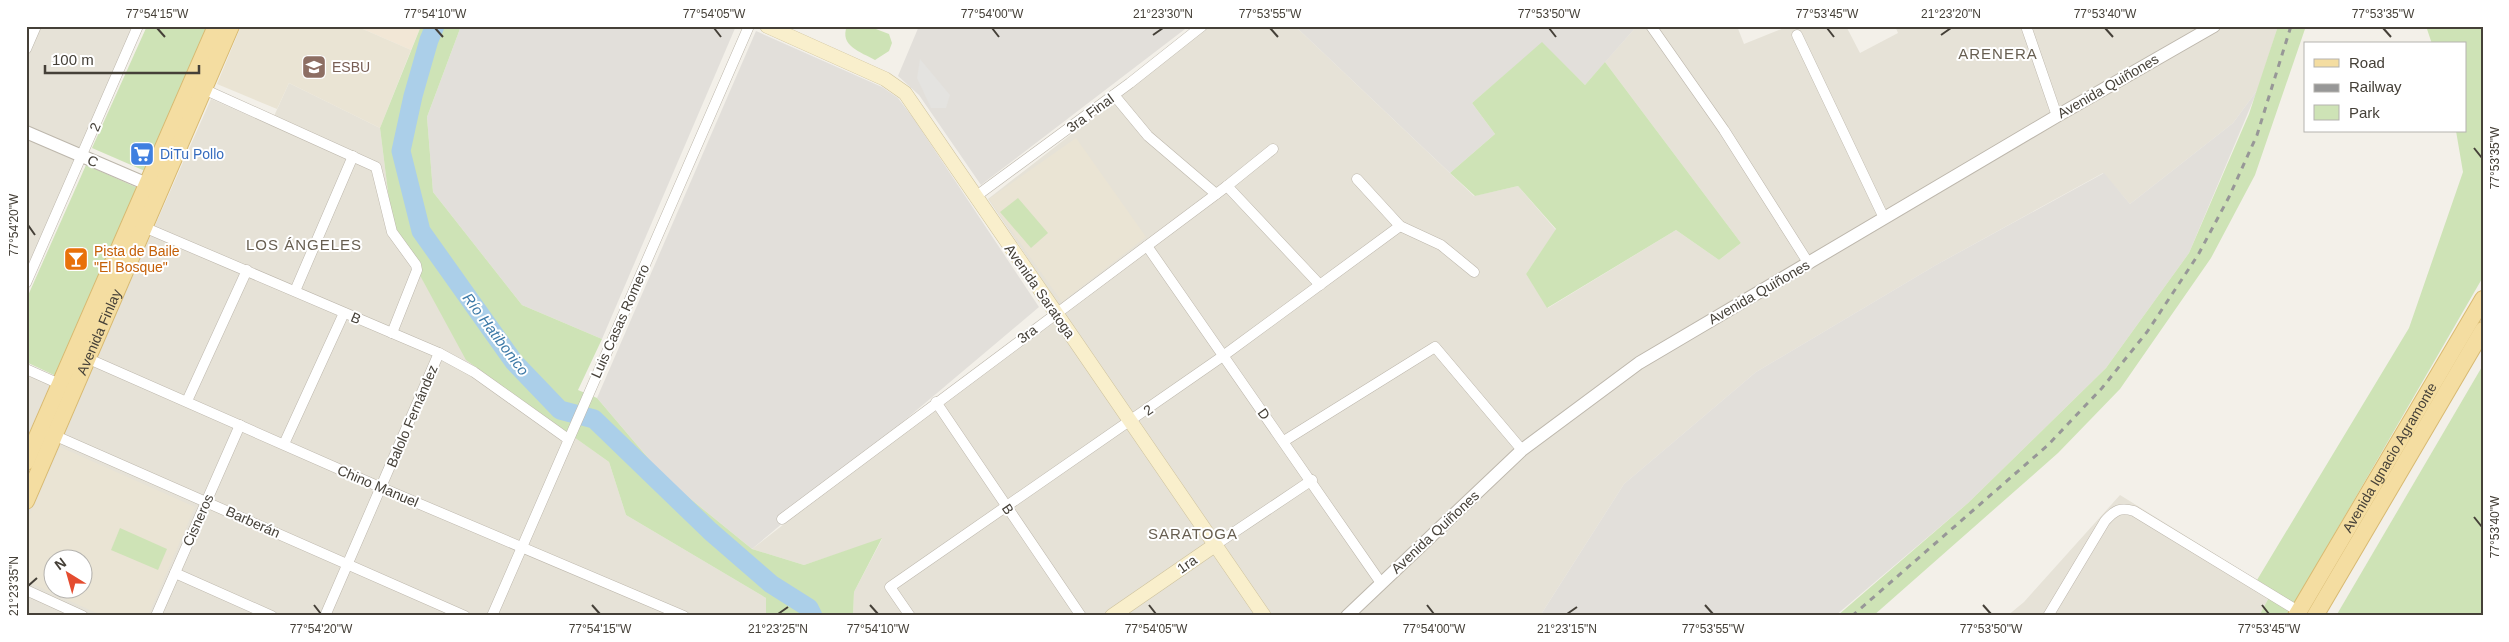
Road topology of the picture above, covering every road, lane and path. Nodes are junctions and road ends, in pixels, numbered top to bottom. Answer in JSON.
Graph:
{"nodes":[{"id":1,"x":36,"y":26,"type":"edge"},
{"id":2,"x":138,"y":26,"type":"edge"},
{"id":3,"x":216,"y":26,"type":"edge"},
{"id":4,"x":231,"y":26,"type":"edge"},
{"id":5,"x":749,"y":26,"type":"edge"},
{"id":6,"x":767,"y":26,"type":"edge"},
{"id":7,"x":1202,"y":26,"type":"edge"},
{"id":8,"x":1651,"y":26,"type":"edge"},
{"id":9,"x":2026,"y":26,"type":"edge"},
{"id":10,"x":2214,"y":26,"type":"edge"},
{"id":11,"x":1797,"y":35,"type":"dead end"},
{"id":12,"x":26,"y":49,"type":"edge"},
{"id":13,"x":198,"y":87,"type":"junction"},
{"id":14,"x":1114,"y":95,"type":"junction"},
{"id":15,"x":2057,"y":116,"type":"junction"},
{"id":16,"x":26,"y":132,"type":"edge"},
{"id":17,"x":1273,"y":149,"type":"dead end"},
{"id":18,"x":82,"y":156,"type":"junction"},
{"id":19,"x":353,"y":156,"type":"junction"},
{"id":20,"x":1357,"y":179,"type":"dead end"},
{"id":21,"x":1227,"y":186,"type":"junction"},
{"id":22,"x":154,"y":187,"type":"junction"},
{"id":23,"x":1216,"y":194,"type":"junction"},
{"id":24,"x":975,"y":197,"type":"junction"},
{"id":25,"x":1884,"y":218,"type":"junction"},
{"id":26,"x":138,"y":224,"type":"junction"},
{"id":27,"x":1400,"y":226,"type":"junction"},
{"id":28,"x":1147,"y":246,"type":"junction"},
{"id":29,"x":1809,"y":264,"type":"junction"},
{"id":30,"x":247,"y":270,"type":"junction"},
{"id":31,"x":1474,"y":272,"type":"dead end"},
{"id":32,"x":26,"y":283,"type":"edge"},
{"id":33,"x":1320,"y":285,"type":"junction"},
{"id":34,"x":295,"y":291,"type":"junction"},
{"id":35,"x":2483,"y":298,"type":"edge"},
{"id":36,"x":344,"y":313,"type":"junction"},
{"id":37,"x":1055,"y":313,"type":"junction"},
{"id":38,"x":2483,"y":330,"type":"edge"},
{"id":39,"x":392,"y":333,"type":"junction"},
{"id":40,"x":439,"y":353,"type":"junction"},
{"id":41,"x":81,"y":356,"type":"junction"},
{"id":42,"x":1223,"y":356,"type":"junction"},
{"id":43,"x":26,"y":370,"type":"edge"},
{"id":44,"x":68,"y":388,"type":"junction"},
{"id":45,"x":187,"y":401,"type":"junction"},
{"id":46,"x":936,"y":402,"type":"junction"},
{"id":47,"x":1131,"y":422,"type":"junction"},
{"id":48,"x":240,"y":425,"type":"junction"},
{"id":49,"x":48,"y":433,"type":"junction"},
{"id":50,"x":568,"y":438,"type":"junction"},
{"id":51,"x":1284,"y":441,"type":"junction"},
{"id":52,"x":284,"y":444,"type":"junction"},
{"id":53,"x":1522,"y":450,"type":"junction"},
{"id":54,"x":26,"y":462,"type":"edge"},
{"id":55,"x":1312,"y":480,"type":"junction"},
{"id":56,"x":382,"y":488,"type":"junction"},
{"id":57,"x":26,"y":501,"type":"edge"},
{"id":58,"x":206,"y":502,"type":"junction"},
{"id":59,"x":1007,"y":507,"type":"junction"},
{"id":60,"x":782,"y":519,"type":"dead end"},
{"id":61,"x":1215,"y":545,"type":"junction"},
{"id":62,"x":522,"y":547,"type":"junction"},
{"id":63,"x":348,"y":564,"type":"junction"},
{"id":64,"x":175,"y":573,"type":"junction"},
{"id":65,"x":1381,"y":583,"type":"junction"},
{"id":66,"x":26,"y":590,"type":"edge"},
{"id":67,"x":2297,"y":614,"type":"edge"},
{"id":68,"x":83,"y":616,"type":"edge"},
{"id":69,"x":156,"y":616,"type":"edge"},
{"id":70,"x":272,"y":616,"type":"edge"},
{"id":71,"x":325,"y":616,"type":"edge"},
{"id":72,"x":465,"y":616,"type":"edge"},
{"id":73,"x":492,"y":616,"type":"edge"},
{"id":74,"x":684,"y":616,"type":"edge"},
{"id":75,"x":910,"y":616,"type":"edge"},
{"id":76,"x":1081,"y":616,"type":"edge"},
{"id":77,"x":1112,"y":616,"type":"edge"},
{"id":78,"x":1264,"y":616,"type":"edge"},
{"id":79,"x":1348,"y":616,"type":"edge"},
{"id":80,"x":2048,"y":616,"type":"edge"},
{"id":81,"x":2315,"y":616,"type":"edge"}],
"edges":[{"from":1,"to":12,"type":"street"},
{"from":2,"to":18,"type":"street","name":"2"},
{"from":3,"to":13,"type":"main road","name":"Avenida Finlay"},
{"from":4,"to":13,"type":"main road","name":"Avenida Finlay"},
{"from":5,"to":50,"type":"street","name":"Luis Casas Romero"},
{"from":6,"to":24,"type":"main road","name":"Avenida Saratoga"},
{"from":7,"to":14,"type":"street","name":"3ra Final"},
{"from":8,"to":29,"type":"street"},
{"from":9,"to":15,"type":"street"},
{"from":10,"to":15,"type":"street","name":"Avenida Quiñones"},
{"from":11,"to":25,"type":"street"},
{"from":13,"to":19,"type":"street"},
{"from":13,"to":22,"type":"main road","name":"Avenida Finlay"},
{"from":14,"to":23,"type":"street"},
{"from":14,"to":24,"type":"street","name":"3ra Final"},
{"from":15,"to":25,"type":"street","name":"Avenida Quiñones"},
{"from":16,"to":18,"type":"street","name":"C"},
{"from":17,"to":21,"type":"street","name":"3ra"},
{"from":18,"to":22,"type":"street","name":"C"},
{"from":18,"to":32,"type":"street","name":"2"},
{"from":19,"to":34,"type":"street"},
{"from":19,"to":39,"type":"street"},
{"from":20,"to":27,"type":"street"},
{"from":21,"to":23,"type":"street","name":"3ra"},
{"from":21,"to":33,"type":"street"},
{"from":22,"to":26,"type":"main road","name":"Avenida Finlay"},
{"from":23,"to":28,"type":"street","name":"3ra"},
{"from":24,"to":37,"type":"main road","name":"Avenida Saratoga"},
{"from":25,"to":29,"type":"street","name":"Avenida Quiñones"},
{"from":26,"to":30,"type":"street","name":"B"},
{"from":26,"to":41,"type":"main road","name":"Avenida Finlay"},
{"from":27,"to":31,"type":"street"},
{"from":27,"to":33,"type":"street","name":"2"},
{"from":28,"to":37,"type":"street","name":"3ra"},
{"from":28,"to":42,"type":"street","name":"D"},
{"from":29,"to":53,"type":"street","name":"Avenida Quiñones"},
{"from":30,"to":34,"type":"street","name":"B"},
{"from":30,"to":45,"type":"street"},
{"from":33,"to":42,"type":"street","name":"2"},
{"from":34,"to":36,"type":"street","name":"B"},
{"from":35,"to":67,"type":"main road","name":"Avenida Ignacio Agramonte"},
{"from":36,"to":39,"type":"street","name":"B"},
{"from":36,"to":52,"type":"street"},
{"from":37,"to":46,"type":"street","name":"3ra"},
{"from":37,"to":47,"type":"main road","name":"Avenida Saratoga"},
{"from":38,"to":81,"type":"main road","name":"Avenida Ignacio Agramonte"},
{"from":39,"to":40,"type":"street","name":"B"},
{"from":40,"to":50,"type":"street","name":"B"},
{"from":40,"to":56,"type":"street","name":"Balolo Fernández"},
{"from":41,"to":44,"type":"main road","name":"Avenida Finlay"},
{"from":41,"to":45,"type":"street","name":"Chino Manuel"},
{"from":42,"to":47,"type":"street","name":"2"},
{"from":42,"to":51,"type":"street","name":"D"},
{"from":43,"to":44,"type":"street"},
{"from":44,"to":49,"type":"main road","name":"Avenida Finlay"},
{"from":45,"to":48,"type":"street","name":"Chino Manuel"},
{"from":46,"to":59,"type":"street","name":"B"},
{"from":46,"to":60,"type":"street","name":"3ra"},
{"from":47,"to":59,"type":"street","name":"2"},
{"from":47,"to":61,"type":"main road","name":"Avenida Saratoga"},
{"from":48,"to":52,"type":"street","name":"Chino Manuel"},
{"from":48,"to":58,"type":"street","name":"Cisneros"},
{"from":49,"to":54,"type":"main road","name":"Avenida Finlay"},
{"from":49,"to":57,"type":"main road","name":"Avenida Finlay"},
{"from":49,"to":58,"type":"street","name":"Barberán"},
{"from":50,"to":62,"type":"street","name":"Luis Casas Romero"},
{"from":51,"to":53,"type":"street"},
{"from":51,"to":55,"type":"street","name":"D"},
{"from":52,"to":56,"type":"street","name":"Chino Manuel"},
{"from":53,"to":65,"type":"street","name":"Avenida Quiñones"},
{"from":55,"to":61,"type":"street","name":"1ra"},
{"from":55,"to":65,"type":"street","name":"D"},
{"from":56,"to":62,"type":"street","name":"Chino Manuel"},
{"from":56,"to":63,"type":"street","name":"Balolo Fernández"},
{"from":58,"to":63,"type":"street","name":"Barberán"},
{"from":58,"to":64,"type":"street","name":"Cisneros"},
{"from":59,"to":75,"type":"street","name":"2"},
{"from":59,"to":76,"type":"street","name":"B"},
{"from":61,"to":77,"type":"main road","name":"1ra"},
{"from":61,"to":78,"type":"main road","name":"Avenida Saratoga"},
{"from":62,"to":73,"type":"street","name":"Luis Casas Romero"},
{"from":62,"to":74,"type":"street","name":"Chino Manuel"},
{"from":63,"to":71,"type":"street","name":"Balolo Fernández"},
{"from":63,"to":72,"type":"street","name":"Barberán"},
{"from":64,"to":69,"type":"street","name":"Cisneros"},
{"from":64,"to":70,"type":"street"},
{"from":65,"to":79,"type":"street","name":"Avenida Quiñones"},
{"from":66,"to":68,"type":"street"},
{"from":67,"to":80,"type":"street"}]}
